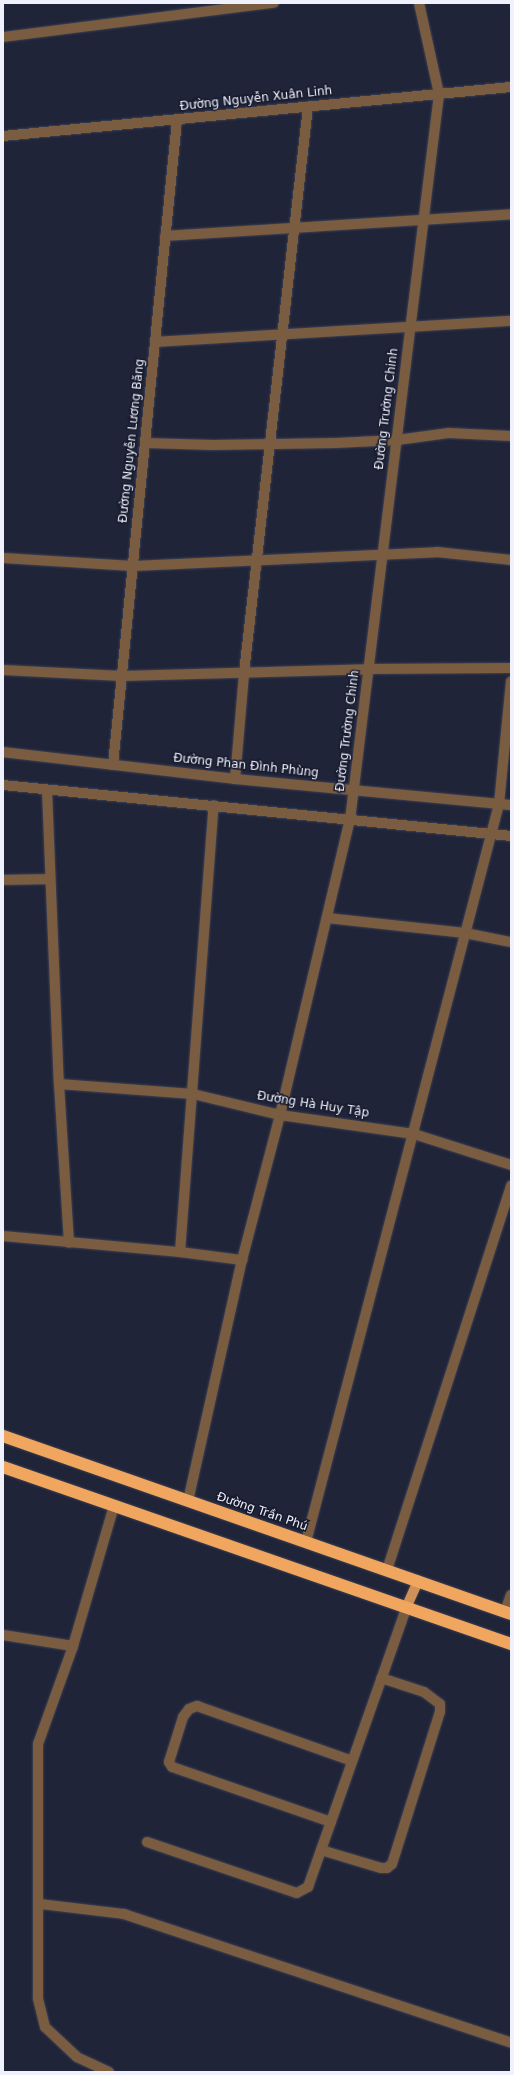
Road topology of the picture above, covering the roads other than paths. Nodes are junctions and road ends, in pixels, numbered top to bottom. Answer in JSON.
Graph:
{"nodes":[{"id":1,"x":274,"y":3,"type":"edge"},
{"id":2,"x":419,"y":3,"type":"edge"},
{"id":3,"x":3,"y":37,"type":"edge"},
{"id":4,"x":511,"y":87,"type":"edge"},
{"id":5,"x":439,"y":94,"type":"junction"},
{"id":6,"x":308,"y":107,"type":"junction"},
{"id":7,"x":177,"y":120,"type":"junction"},
{"id":8,"x":3,"y":136,"type":"edge"},
{"id":9,"x":511,"y":214,"type":"edge"},
{"id":10,"x":424,"y":218,"type":"junction"},
{"id":11,"x":294,"y":229,"type":"junction"},
{"id":12,"x":165,"y":236,"type":"junction"},
{"id":13,"x":511,"y":321,"type":"edge"},
{"id":14,"x":410,"y":327,"type":"junction"},
{"id":15,"x":282,"y":336,"type":"junction"},
{"id":16,"x":155,"y":342,"type":"junction"},
{"id":17,"x":511,"y":436,"type":"edge"},
{"id":18,"x":397,"y":440,"type":"junction"},
{"id":19,"x":146,"y":443,"type":"junction"},
{"id":20,"x":272,"y":444,"type":"junction"},
{"id":21,"x":382,"y":555,"type":"junction"},
{"id":22,"x":3,"y":558,"type":"edge"},
{"id":23,"x":511,"y":560,"type":"edge"},
{"id":24,"x":256,"y":561,"type":"junction"},
{"id":25,"x":133,"y":566,"type":"junction"},
{"id":26,"x":368,"y":668,"type":"junction"},
{"id":27,"x":511,"y":668,"type":"edge"},
{"id":28,"x":3,"y":670,"type":"edge"},
{"id":29,"x":244,"y":673,"type":"junction"},
{"id":30,"x":122,"y":676,"type":"junction"},
{"id":31,"x":511,"y":682,"type":"edge"},
{"id":32,"x":3,"y":752,"type":"edge"},
{"id":33,"x":113,"y":765,"type":"junction"},
{"id":34,"x":235,"y":779,"type":"junction"},
{"id":35,"x":3,"y":785,"type":"edge"},
{"id":36,"x":354,"y":789,"type":"junction"},
{"id":37,"x":47,"y":790,"type":"junction"},
{"id":38,"x":499,"y":804,"type":"junction"},
{"id":39,"x":214,"y":805,"type":"junction"},
{"id":40,"x":511,"y":805,"type":"edge"},
{"id":41,"x":350,"y":820,"type":"junction"},
{"id":42,"x":490,"y":834,"type":"junction"},
{"id":43,"x":511,"y":836,"type":"edge"},
{"id":44,"x":50,"y":879,"type":"junction"},
{"id":45,"x":3,"y":880,"type":"edge"},
{"id":46,"x":327,"y":918,"type":"junction"},
{"id":47,"x":466,"y":933,"type":"junction"},
{"id":48,"x":511,"y":942,"type":"edge"},
{"id":49,"x":59,"y":1084,"type":"junction"},
{"id":50,"x":193,"y":1094,"type":"junction"},
{"id":51,"x":280,"y":1116,"type":"junction"},
{"id":52,"x":414,"y":1134,"type":"junction"},
{"id":53,"x":511,"y":1166,"type":"edge"},
{"id":54,"x":511,"y":1186,"type":"edge"},
{"id":55,"x":3,"y":1236,"type":"edge"},
{"id":56,"x":69,"y":1243,"type":"junction"},
{"id":57,"x":180,"y":1252,"type":"junction"},
{"id":58,"x":242,"y":1260,"type":"junction"},
{"id":59,"x":3,"y":1436,"type":"edge"},
{"id":60,"x":3,"y":1467,"type":"edge"},
{"id":61,"x":188,"y":1501,"type":"junction"},
{"id":62,"x":114,"y":1506,"type":"junction"},
{"id":63,"x":306,"y":1542,"type":"junction"},
{"id":64,"x":387,"y":1570,"type":"junction"},
{"id":65,"x":418,"y":1581,"type":"junction"},
{"id":66,"x":511,"y":1594,"type":"edge"},
{"id":67,"x":406,"y":1608,"type":"junction"},
{"id":68,"x":508,"y":1613,"type":"edge"},
{"id":69,"x":3,"y":1635,"type":"edge"},
{"id":70,"x":511,"y":1644,"type":"edge"},
{"id":71,"x":73,"y":1646,"type":"junction"},
{"id":72,"x":381,"y":1678,"type":"junction"},
{"id":73,"x":352,"y":1761,"type":"junction"},
{"id":74,"x":331,"y":1822,"type":"junction"},
{"id":75,"x":147,"y":1842,"type":"dead end"},
{"id":76,"x":321,"y":1850,"type":"junction"},
{"id":77,"x":40,"y":1904,"type":"junction"},
{"id":78,"x":511,"y":2043,"type":"edge"},
{"id":79,"x":109,"y":2072,"type":"edge"}],
"edges":[{"from":1,"to":3,"type":"street"},
{"from":2,"to":5,"type":"street","name":"Đường Trường Chinh"},
{"from":4,"to":5,"type":"street","name":"Đường Nguyễn Xuân Linh"},
{"from":5,"to":6,"type":"street","name":"Đường Nguyễn Xuân Linh"},
{"from":5,"to":10,"type":"street","name":"Đường Trường Chinh"},
{"from":6,"to":7,"type":"street","name":"Đường Nguyễn Xuân Linh"},
{"from":6,"to":11,"type":"street"},
{"from":7,"to":8,"type":"street","name":"Đường Nguyễn Xuân Linh"},
{"from":7,"to":12,"type":"street","name":"Đường Nguyễn Lương Băng"},
{"from":9,"to":10,"type":"street"},
{"from":10,"to":11,"type":"street"},
{"from":10,"to":14,"type":"street","name":"Đường Trường Chinh"},
{"from":11,"to":12,"type":"street"},
{"from":11,"to":15,"type":"street"},
{"from":12,"to":16,"type":"street","name":"Đường Nguyễn Lương Băng"},
{"from":13,"to":14,"type":"street"},
{"from":14,"to":15,"type":"street"},
{"from":14,"to":18,"type":"street","name":"Đường Trường Chinh"},
{"from":15,"to":16,"type":"street"},
{"from":15,"to":20,"type":"street"},
{"from":16,"to":19,"type":"street","name":"Đường Nguyễn Lương Băng"},
{"from":17,"to":18,"type":"street"},
{"from":18,"to":20,"type":"street"},
{"from":18,"to":21,"type":"street","name":"Đường Trường Chinh"},
{"from":19,"to":20,"type":"street"},
{"from":19,"to":25,"type":"street","name":"Đường Nguyễn Lương Băng"},
{"from":20,"to":24,"type":"street"},
{"from":21,"to":23,"type":"street"},
{"from":21,"to":24,"type":"street"},
{"from":21,"to":26,"type":"street","name":"Đường Trường Chinh"},
{"from":22,"to":25,"type":"street"},
{"from":24,"to":25,"type":"street"},
{"from":24,"to":29,"type":"street"},
{"from":25,"to":30,"type":"street","name":"Đường Nguyễn Lương Băng"},
{"from":26,"to":27,"type":"street"},
{"from":26,"to":29,"type":"street"},
{"from":26,"to":36,"type":"street","name":"Đường Trường Chinh"},
{"from":28,"to":30,"type":"street"},
{"from":29,"to":30,"type":"street"},
{"from":29,"to":34,"type":"street"},
{"from":30,"to":33,"type":"street","name":"Đường Nguyễn Lương Băng"},
{"from":31,"to":38,"type":"street"},
{"from":32,"to":33,"type":"street","name":"Đường Phan Đình Phùng"},
{"from":33,"to":34,"type":"street","name":"Đường Phan Đình Phùng"},
{"from":34,"to":36,"type":"street","name":"Đường Phan Đình Phùng"},
{"from":35,"to":37,"type":"street"},
{"from":36,"to":38,"type":"street","name":"Đường Phan Đình Phùng"},
{"from":36,"to":41,"type":"street","name":"Đường Trường Chinh"},
{"from":37,"to":39,"type":"street"},
{"from":37,"to":44,"type":"street"},
{"from":38,"to":40,"type":"street","name":"Đường Phan Đình Phùng"},
{"from":38,"to":42,"type":"street"},
{"from":39,"to":41,"type":"street"},
{"from":39,"to":50,"type":"street"},
{"from":41,"to":42,"type":"street"},
{"from":41,"to":46,"type":"street","name":"Đường Trường Chinh"},
{"from":42,"to":43,"type":"street"},
{"from":42,"to":47,"type":"street"},
{"from":44,"to":45,"type":"street"},
{"from":44,"to":49,"type":"street"},
{"from":46,"to":47,"type":"street"},
{"from":46,"to":51,"type":"street","name":"Đường Trường Chinh"},
{"from":47,"to":48,"type":"street"},
{"from":47,"to":52,"type":"street"},
{"from":49,"to":50,"type":"street","name":"Đường Hà Huy Tập"},
{"from":49,"to":56,"type":"street"},
{"from":50,"to":51,"type":"street","name":"Đường Hà Huy Tập"},
{"from":50,"to":57,"type":"street"},
{"from":51,"to":52,"type":"street","name":"Đường Hà Huy Tập"},
{"from":51,"to":58,"type":"street","name":"Đường Trường Chinh"},
{"from":52,"to":53,"type":"street","name":"Đường Hà Huy Tập"},
{"from":52,"to":63,"type":"street"},
{"from":54,"to":64,"type":"street"},
{"from":55,"to":56,"type":"street"},
{"from":56,"to":57,"type":"street"},
{"from":57,"to":58,"type":"street"},
{"from":58,"to":61,"type":"street","name":"Đường Trường Chinh"},
{"from":59,"to":61,"type":"highway","name":"Đường Trần Phú"},
{"from":60,"to":62,"type":"highway"},
{"from":61,"to":63,"type":"highway","name":"Đường Trần Phú"},
{"from":62,"to":67,"type":"highway"},
{"from":62,"to":71,"type":"street"},
{"from":63,"to":64,"type":"highway","name":"Đường Trần Phú"},
{"from":64,"to":65,"type":"highway","name":"Đường Trần Phú"},
{"from":65,"to":67,"type":"main road"},
{"from":65,"to":68,"type":"highway","name":"Đường Trần Phú"},
{"from":66,"to":68,"type":"street"},
{"from":67,"to":70,"type":"highway"},
{"from":67,"to":72,"type":"street"},
{"from":69,"to":71,"type":"street"},
{"from":71,"to":77,"type":"street"},
{"from":72,"to":73,"type":"street"},
{"from":72,"to":76,"type":"street"},
{"from":73,"to":74,"type":"street"},
{"from":73,"to":74,"type":"street"},
{"from":74,"to":76,"type":"street"},
{"from":75,"to":76,"type":"street"},
{"from":77,"to":78,"type":"street"},
{"from":77,"to":79,"type":"street"}]}
